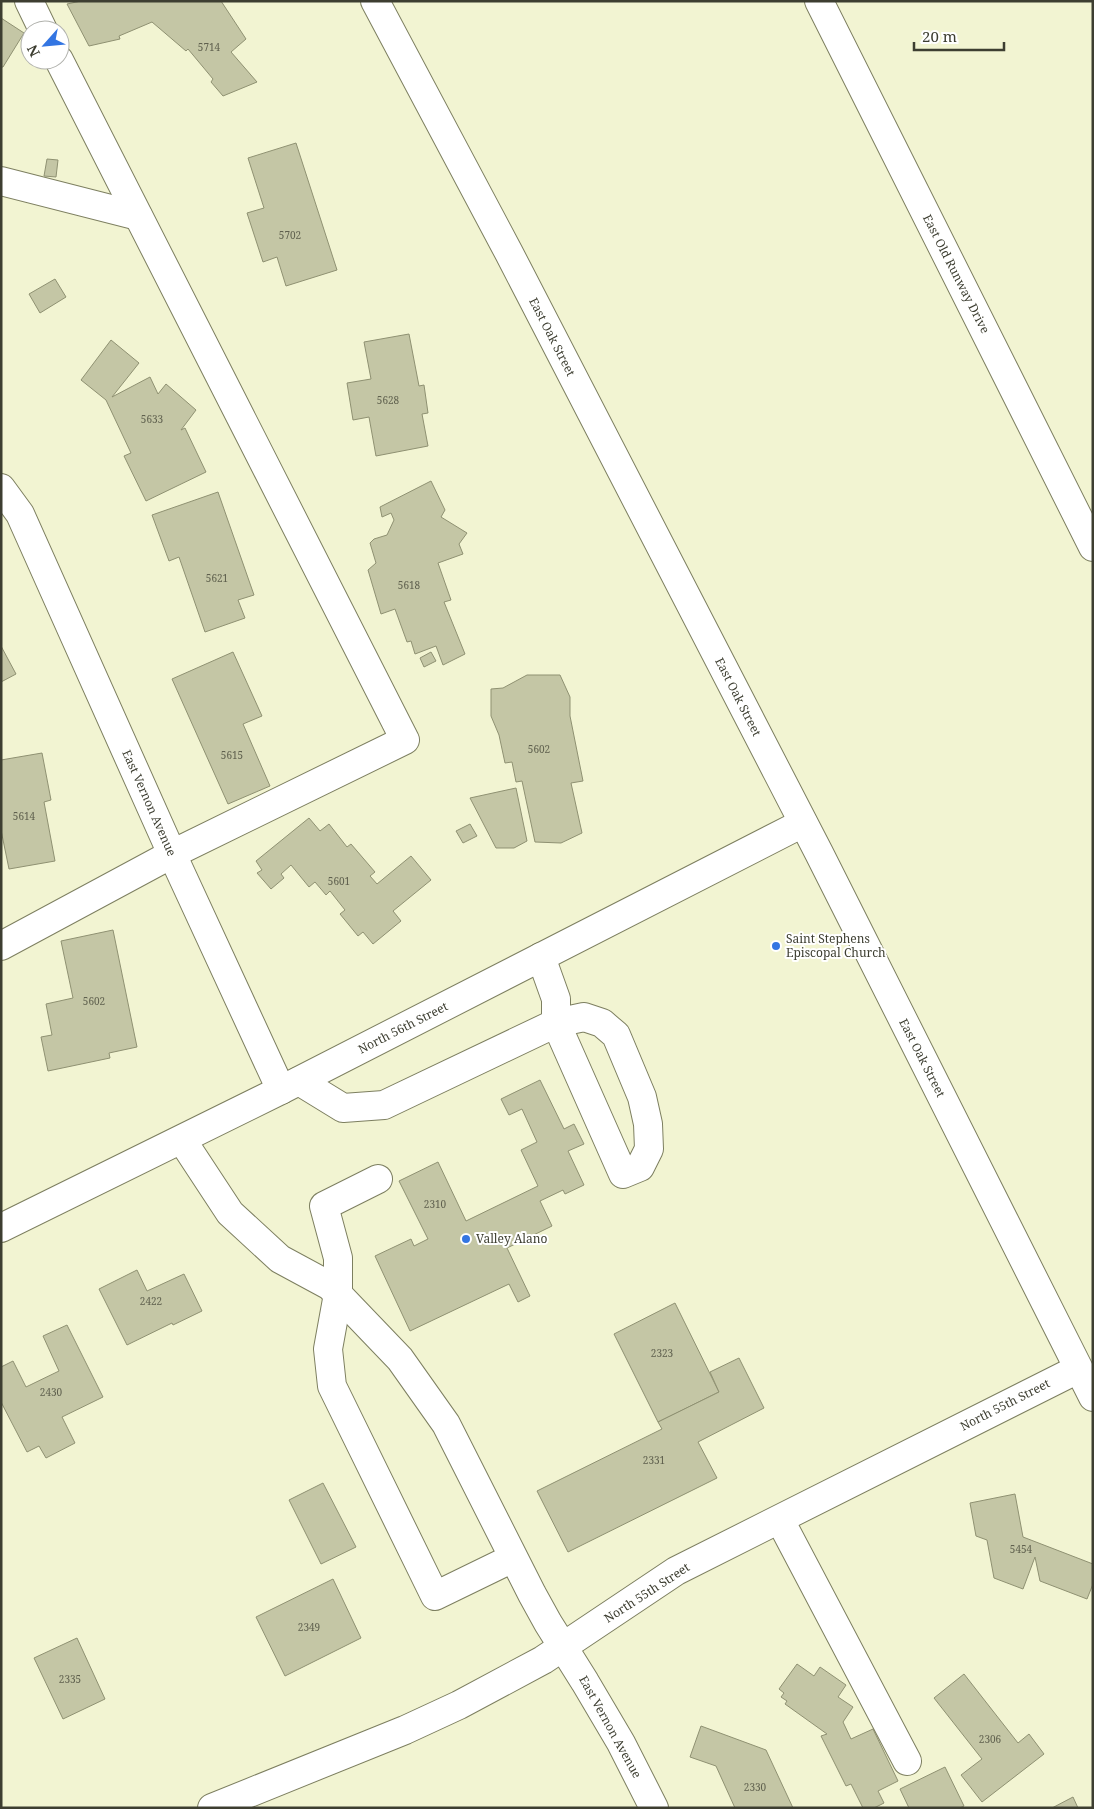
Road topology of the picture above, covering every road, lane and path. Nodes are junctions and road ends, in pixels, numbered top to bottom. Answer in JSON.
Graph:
{"nodes":[{"id":1,"x":29,"y":1,"type":"edge"},
{"id":2,"x":376,"y":1,"type":"edge"},
{"id":3,"x":819,"y":1,"type":"edge"},
{"id":4,"x":38,"y":20,"type":"edge"},
{"id":5,"x":64,"y":70,"type":"edge"},
{"id":6,"x":1,"y":181,"type":"edge"},
{"id":7,"x":138,"y":216,"type":"junction"},
{"id":8,"x":1,"y":488,"type":"edge"},
{"id":9,"x":1093,"y":547,"type":"edge"},
{"id":10,"x":803,"y":823,"type":"junction"},
{"id":11,"x":172,"y":854,"type":"junction"},
{"id":12,"x":1,"y":946,"type":"edge"},
{"id":13,"x":541,"y":957,"type":"junction"},
{"id":14,"x":556,"y":1023,"type":"junction"},
{"id":15,"x":290,"y":1086,"type":"junction"},
{"id":16,"x":182,"y":1140,"type":"junction"},
{"id":17,"x":378,"y":1178,"type":"dead end"},
{"id":18,"x":1,"y":1228,"type":"edge"},
{"id":19,"x":338,"y":1294,"type":"junction"},
{"id":20,"x":1078,"y":1369,"type":"junction"},
{"id":21,"x":1093,"y":1397,"type":"edge"},
{"id":22,"x":780,"y":1520,"type":"junction"},
{"id":23,"x":513,"y":1558,"type":"junction"},
{"id":24,"x":563,"y":1647,"type":"junction"},
{"id":25,"x":907,"y":1761,"type":"dead end"},
{"id":26,"x":212,"y":1808,"type":"edge"},
{"id":27,"x":654,"y":1808,"type":"edge"}],
"edges":[{"from":1,"to":4,"type":"street"},
{"from":2,"to":10,"type":"street","name":"East Oak Street"},
{"from":3,"to":9,"type":"street","name":"East Old Runway Drive"},
{"from":5,"to":7,"type":"street"},
{"from":6,"to":7,"type":"street"},
{"from":7,"to":11,"type":"street"},
{"from":8,"to":11,"type":"street","name":"East Vernon Avenue"},
{"from":10,"to":13,"type":"street","name":"North 56th Street"},
{"from":10,"to":20,"type":"street","name":"East Oak Street"},
{"from":11,"to":12,"type":"street"},
{"from":11,"to":15,"type":"street","name":"East Vernon Avenue"},
{"from":13,"to":14,"type":"street"},
{"from":13,"to":15,"type":"street","name":"North 56th Street"},
{"from":14,"to":14,"type":"street"},
{"from":14,"to":15,"type":"street"},
{"from":15,"to":16,"type":"street","name":"North 56th Street"},
{"from":16,"to":18,"type":"street","name":"North 56th Street"},
{"from":16,"to":19,"type":"street","name":"East Vernon Avenue"},
{"from":17,"to":19,"type":"street"},
{"from":19,"to":23,"type":"street","name":"East Vernon Avenue"},
{"from":19,"to":23,"type":"street"},
{"from":20,"to":21,"type":"street","name":"East Oak Street"},
{"from":20,"to":22,"type":"street","name":"North 55th Street"},
{"from":22,"to":24,"type":"street","name":"North 55th Street"},
{"from":22,"to":25,"type":"street"},
{"from":23,"to":24,"type":"street","name":"East Vernon Avenue"},
{"from":24,"to":26,"type":"street","name":"North 55th Street"},
{"from":24,"to":27,"type":"street","name":"East Vernon Avenue"}]}
